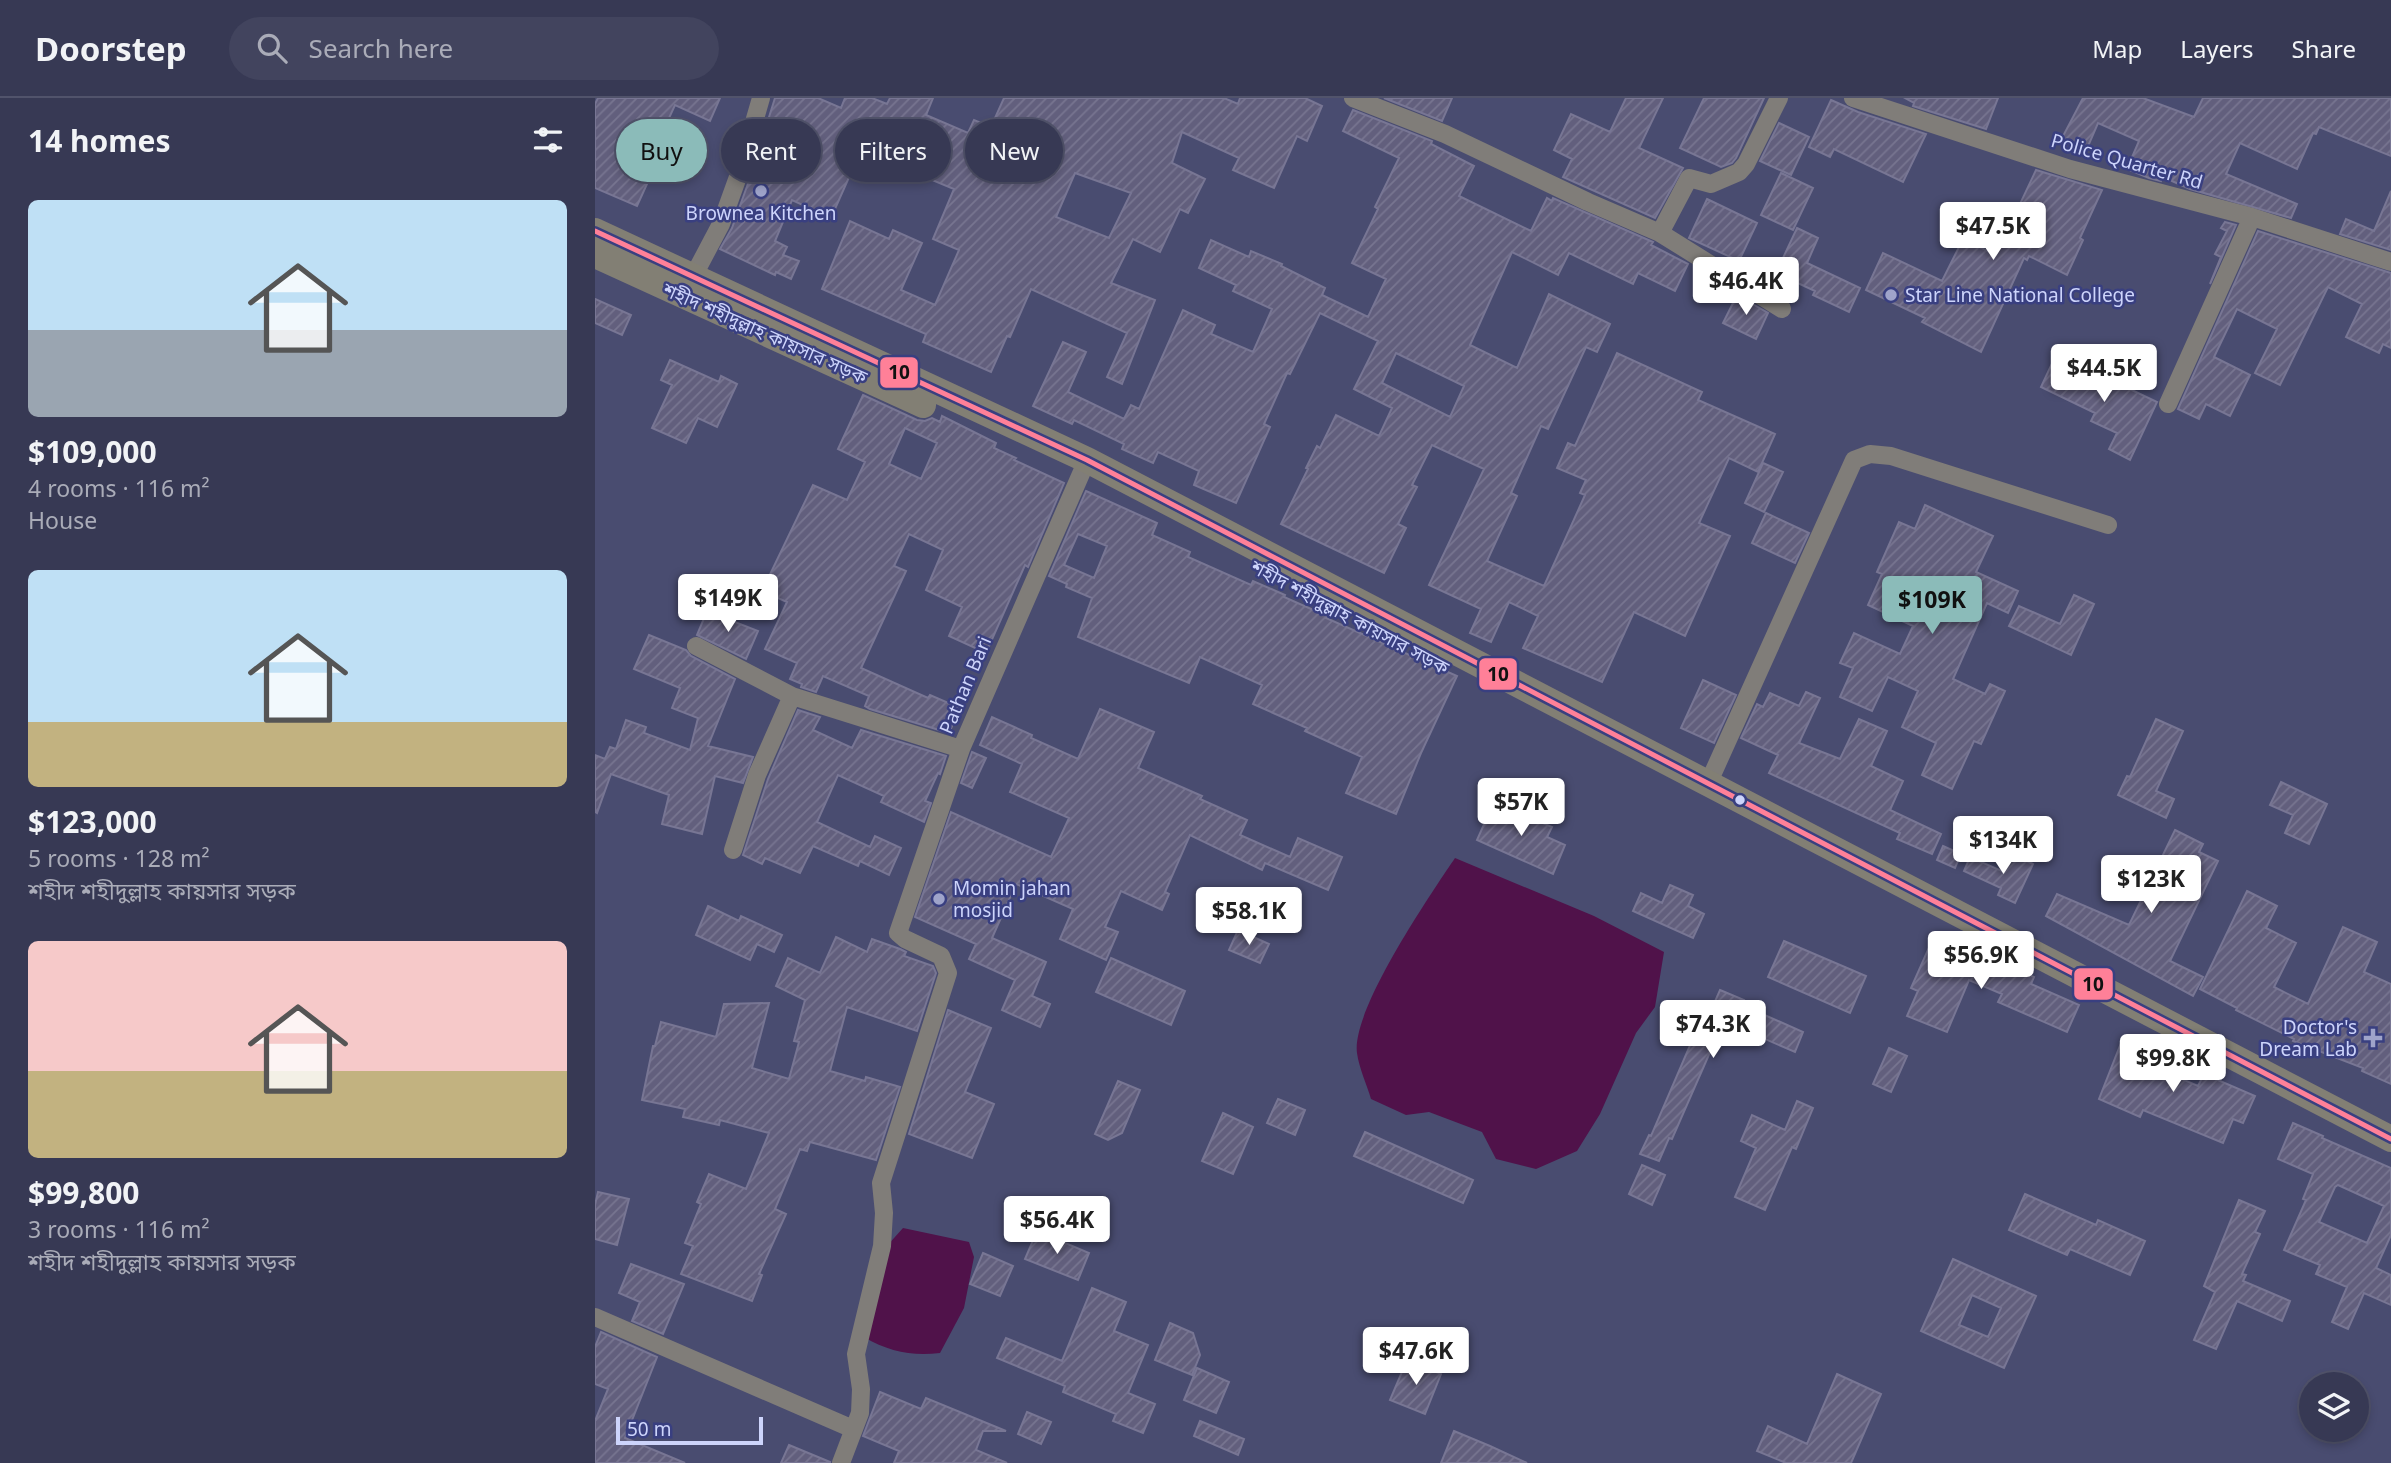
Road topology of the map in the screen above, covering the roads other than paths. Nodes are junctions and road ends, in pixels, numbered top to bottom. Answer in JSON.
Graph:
{"nodes":[{"id":1,"x":761,"y":98,"type":"edge"},
{"id":2,"x":1353,"y":98,"type":"edge"},
{"id":3,"x":1779,"y":98,"type":"edge"},
{"id":4,"x":1853,"y":98,"type":"edge"},
{"id":5,"x":2252,"y":218,"type":"junction"},
{"id":6,"x":595,"y":231,"type":"edge"},
{"id":7,"x":1660,"y":233,"type":"junction"},
{"id":8,"x":595,"y":255,"type":"edge"},
{"id":9,"x":2391,"y":262,"type":"edge"},
{"id":10,"x":693,"y":277,"type":"junction"},
{"id":11,"x":1782,"y":309,"type":"dead end"},
{"id":12,"x":2168,"y":404,"type":"dead end"},
{"id":13,"x":1083,"y":468,"type":"junction"},
{"id":14,"x":2108,"y":525,"type":"dead end"},
{"id":15,"x":696,"y":646,"type":"dead end"},
{"id":16,"x":792,"y":696,"type":"junction"},
{"id":17,"x":961,"y":748,"type":"junction"},
{"id":18,"x":1708,"y":784,"type":"junction"},
{"id":19,"x":733,"y":850,"type":"dead end"},
{"id":20,"x":2391,"y":1139,"type":"edge"},
{"id":21,"x":2391,"y":1159,"type":"edge"},
{"id":22,"x":595,"y":1317,"type":"edge"},
{"id":23,"x":853,"y":1429,"type":"junction"},
{"id":24,"x":841,"y":1463,"type":"edge"}],
"edges":[{"from":1,"to":10,"type":"street"},
{"from":2,"to":7,"type":"street"},
{"from":3,"to":7,"type":"street"},
{"from":4,"to":5,"type":"street","name":"Police Quarter Rd"},
{"from":5,"to":9,"type":"street","name":"Police Quarter Rd"},
{"from":5,"to":12,"type":"street"},
{"from":6,"to":10,"type":"main road","name":"শহীদ শহীদুল্লাহ কায়সার সড়ক"},
{"from":7,"to":11,"type":"street"},
{"from":8,"to":13,"type":"main road","name":"শহীদ শহীদুল্লাহ কায়সার সড়ক"},
{"from":10,"to":13,"type":"main road","name":"শহীদ শহীদুল্লাহ কায়সার সড়ক"},
{"from":13,"to":17,"type":"street","name":"Pathan Bari"},
{"from":13,"to":18,"type":"main road","name":"শহীদ শহীদুল্লাহ কায়সার সড়ক"},
{"from":13,"to":21,"type":"main road","name":"শহীদ শহীদুল্লাহ কায়সার সড়ক"},
{"from":14,"to":18,"type":"street"},
{"from":15,"to":16,"type":"street"},
{"from":16,"to":17,"type":"street"},
{"from":16,"to":19,"type":"street"},
{"from":17,"to":23,"type":"street","name":"Pathan Bari"},
{"from":18,"to":20,"type":"main road","name":"শহীদ শহীদুল্লাহ কায়সার সড়ক"},
{"from":22,"to":23,"type":"street"},
{"from":23,"to":24,"type":"street"}]}
